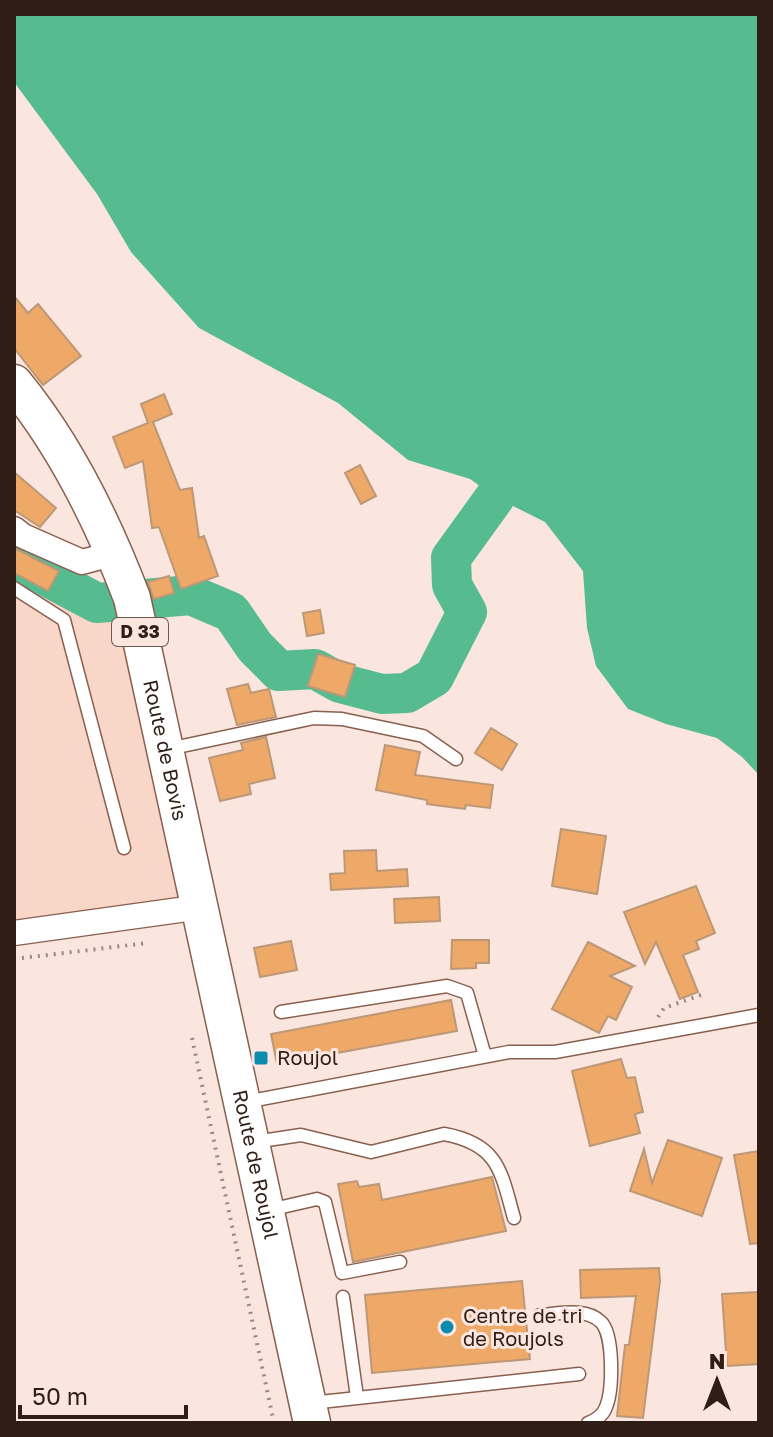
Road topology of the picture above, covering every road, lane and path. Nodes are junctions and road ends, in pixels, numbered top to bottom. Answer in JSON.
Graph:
{"nodes":[{"id":1,"x":14,"y":383,"type":"edge"},
{"id":2,"x":14,"y":529,"type":"edge"},
{"id":3,"x":115,"y":553,"type":"junction"},
{"id":4,"x":14,"y":588,"type":"edge"},
{"id":5,"x":166,"y":749,"type":"junction"},
{"id":6,"x":456,"y":759,"type":"dead end"},
{"id":7,"x":124,"y":848,"type":"dead end"},
{"id":8,"x":201,"y":907,"type":"junction"},
{"id":9,"x":14,"y":933,"type":"edge"},
{"id":10,"x":147,"y":943,"type":"dead end"},
{"id":11,"x":14,"y":959,"type":"edge"},
{"id":12,"x":701,"y":995,"type":"dead end"},
{"id":13,"x":281,"y":1012,"type":"dead end"},
{"id":14,"x":759,"y":1015,"type":"edge"},
{"id":15,"x":657,"y":1034,"type":"junction"},
{"id":16,"x":192,"y":1038,"type":"dead end"},
{"id":17,"x":485,"y":1056,"type":"junction"},
{"id":18,"x":242,"y":1103,"type":"junction"},
{"id":19,"x":251,"y":1143,"type":"junction"},
{"id":20,"x":265,"y":1211,"type":"junction"},
{"id":21,"x":514,"y":1218,"type":"dead end"},
{"id":22,"x":400,"y":1262,"type":"dead end"},
{"id":23,"x":343,"y":1297,"type":"dead end"},
{"id":24,"x":540,"y":1315,"type":"dead end"},
{"id":25,"x":579,"y":1374,"type":"dead end"},
{"id":26,"x":357,"y":1397,"type":"junction"},
{"id":27,"x":310,"y":1413,"type":"edge"},
{"id":28,"x":274,"y":1423,"type":"edge"},
{"id":29,"x":588,"y":1423,"type":"edge"}],
"edges":[{"from":1,"to":3,"type":"main road","name":"Route de Bovis","number":"D 33"},
{"from":2,"to":3,"type":"street"},
{"from":3,"to":5,"type":"main road","name":"Route de Bovis","number":"D 33"},
{"from":4,"to":7,"type":"lane"},
{"from":5,"to":6,"type":"lane"},
{"from":5,"to":8,"type":"main road","name":"Route de Bovis","number":"D 33"},
{"from":8,"to":9,"type":"street"},
{"from":8,"to":18,"type":"main road","name":"Route de Roujol","number":"D 33"},
{"from":10,"to":11,"type":"path"},
{"from":12,"to":15,"type":"path"},
{"from":13,"to":17,"type":"lane"},
{"from":14,"to":15,"type":"lane"},
{"from":15,"to":17,"type":"lane"},
{"from":16,"to":28,"type":"path"},
{"from":17,"to":18,"type":"lane"},
{"from":18,"to":19,"type":"main road","name":"Route de Roujol","number":"D 33"},
{"from":19,"to":20,"type":"main road","name":"Route de Roujol","number":"D 33"},
{"from":19,"to":21,"type":"lane"},
{"from":20,"to":22,"type":"lane"},
{"from":20,"to":27,"type":"main road","name":"Route de Roujol","number":"D 33"},
{"from":23,"to":26,"type":"lane"},
{"from":24,"to":29,"type":"lane"},
{"from":25,"to":26,"type":"lane"},
{"from":26,"to":27,"type":"lane"}]}
